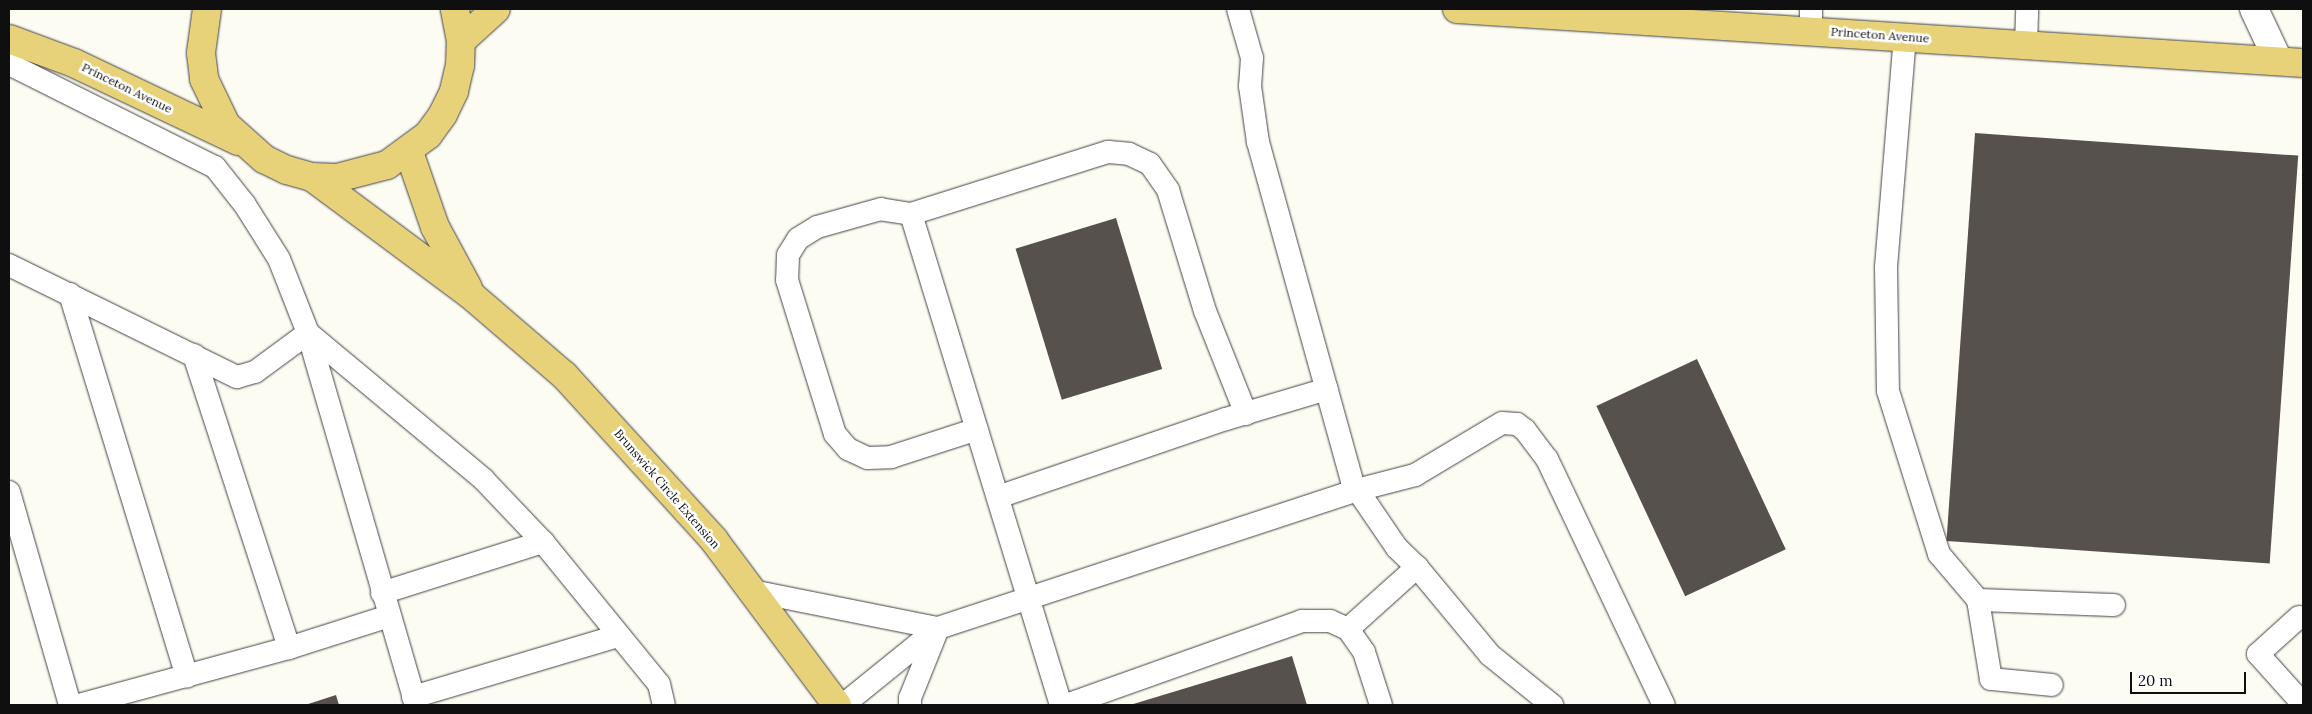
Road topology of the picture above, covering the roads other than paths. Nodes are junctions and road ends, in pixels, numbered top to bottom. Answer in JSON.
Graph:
{"nodes":[{"id":1,"x":207,"y":9,"type":"edge"},
{"id":2,"x":455,"y":9,"type":"edge"},
{"id":3,"x":496,"y":9,"type":"edge"},
{"id":4,"x":1238,"y":9,"type":"edge"},
{"id":5,"x":1457,"y":9,"type":"edge"},
{"id":6,"x":2027,"y":9,"type":"edge"},
{"id":7,"x":2254,"y":9,"type":"edge"},
{"id":8,"x":1606,"y":13,"type":"edge"},
{"id":9,"x":1811,"y":20,"type":"edge"},
{"id":10,"x":1905,"y":36,"type":"junction"},
{"id":11,"x":9,"y":39,"type":"edge"},
{"id":12,"x":461,"y":41,"type":"junction"},
{"id":13,"x":2026,"y":44,"type":"junction"},
{"id":14,"x":2291,"y":61,"type":"edge"},
{"id":15,"x":9,"y":64,"type":"edge"},
{"id":16,"x":243,"y":144,"type":"junction"},
{"id":17,"x":409,"y":152,"type":"junction"},
{"id":18,"x":312,"y":177,"type":"junction"},
{"id":19,"x":911,"y":214,"type":"junction"},
{"id":20,"x":9,"y":265,"type":"edge"},
{"id":21,"x":70,"y":294,"type":"junction"},
{"id":22,"x":472,"y":296,"type":"junction"},
{"id":23,"x":308,"y":333,"type":"junction"},
{"id":24,"x":194,"y":355,"type":"junction"},
{"id":25,"x":1327,"y":389,"type":"junction"},
{"id":26,"x":1246,"y":414,"type":"junction"},
{"id":27,"x":977,"y":429,"type":"junction"},
{"id":28,"x":1357,"y":490,"type":"junction"},
{"id":29,"x":9,"y":492,"type":"edge"},
{"id":30,"x":998,"y":497,"type":"junction"},
{"id":31,"x":543,"y":542,"type":"junction"},
{"id":32,"x":1417,"y":566,"type":"junction"},
{"id":33,"x":752,"y":592,"type":"junction"},
{"id":34,"x":382,"y":593,"type":"junction"},
{"id":35,"x":1028,"y":596,"type":"junction"},
{"id":36,"x":1978,"y":600,"type":"junction"},
{"id":37,"x":2114,"y":606,"type":"dead end"},
{"id":38,"x":389,"y":616,"type":"junction"},
{"id":39,"x":2299,"y":617,"type":"dead end"},
{"id":40,"x":938,"y":628,"type":"junction"},
{"id":41,"x":1348,"y":629,"type":"junction"},
{"id":42,"x":618,"y":636,"type":"junction"},
{"id":43,"x":290,"y":648,"type":"junction"},
{"id":44,"x":187,"y":676,"type":"junction"},
{"id":45,"x":2052,"y":685,"type":"dead end"},
{"id":46,"x":415,"y":701,"type":"edge"},
{"id":47,"x":2303,"y":704,"type":"edge"},
{"id":48,"x":70,"y":705,"type":"edge"},
{"id":49,"x":79,"y":705,"type":"edge"},
{"id":50,"x":664,"y":705,"type":"edge"},
{"id":51,"x":837,"y":705,"type":"edge"},
{"id":52,"x":843,"y":705,"type":"edge"},
{"id":53,"x":910,"y":705,"type":"edge"},
{"id":54,"x":1061,"y":705,"type":"edge"},
{"id":55,"x":1066,"y":705,"type":"edge"},
{"id":56,"x":1381,"y":705,"type":"edge"},
{"id":57,"x":1552,"y":705,"type":"edge"},
{"id":58,"x":1664,"y":705,"type":"edge"}],
"edges":[{"from":1,"to":16,"type":"main road"},
{"from":2,"to":12,"type":"main road"},
{"from":3,"to":12,"type":"main road"},
{"from":4,"to":25,"type":"lane"},
{"from":5,"to":8,"type":"main road","name":"Princeton Avenue"},
{"from":6,"to":13,"type":"lane"},
{"from":7,"to":14,"type":"street"},
{"from":8,"to":9,"type":"main road","name":"Princeton Avenue"},
{"from":9,"to":10,"type":"main road","name":"Princeton Avenue"},
{"from":10,"to":13,"type":"main road","name":"Princeton Avenue"},
{"from":10,"to":36,"type":"lane"},
{"from":11,"to":16,"type":"main road","name":"Princeton Avenue"},
{"from":12,"to":17,"type":"main road"},
{"from":13,"to":14,"type":"main road","name":"Princeton Avenue"},
{"from":15,"to":23,"type":"lane"},
{"from":16,"to":18,"type":"main road"},
{"from":17,"to":18,"type":"main road"},
{"from":17,"to":22,"type":"main road","name":"Brunswick Circle Extension"},
{"from":18,"to":22,"type":"main road","name":"Brunswick Circle Extension"},
{"from":19,"to":26,"type":"lane"},
{"from":19,"to":27,"type":"lane"},
{"from":19,"to":27,"type":"lane"},
{"from":20,"to":21,"type":"lane"},
{"from":21,"to":24,"type":"lane"},
{"from":21,"to":44,"type":"lane"},
{"from":22,"to":33,"type":"main road","name":"Brunswick Circle Extension"},
{"from":23,"to":24,"type":"lane"},
{"from":23,"to":31,"type":"lane"},
{"from":23,"to":34,"type":"lane"},
{"from":24,"to":43,"type":"lane"},
{"from":25,"to":26,"type":"lane"},
{"from":25,"to":28,"type":"lane"},
{"from":26,"to":30,"type":"lane"},
{"from":27,"to":30,"type":"lane"},
{"from":28,"to":32,"type":"lane"},
{"from":28,"to":35,"type":"lane"},
{"from":28,"to":58,"type":"lane"},
{"from":29,"to":48,"type":"lane"},
{"from":30,"to":35,"type":"lane"},
{"from":31,"to":34,"type":"lane"},
{"from":31,"to":42,"type":"lane"},
{"from":32,"to":41,"type":"lane"},
{"from":32,"to":57,"type":"lane"},
{"from":33,"to":40,"type":"lane"},
{"from":33,"to":51,"type":"main road","name":"Brunswick Circle Extension"},
{"from":34,"to":38,"type":"lane"},
{"from":35,"to":40,"type":"lane"},
{"from":35,"to":54,"type":"lane"},
{"from":36,"to":37,"type":"lane"},
{"from":36,"to":45,"type":"lane"},
{"from":38,"to":43,"type":"lane"},
{"from":38,"to":46,"type":"lane"},
{"from":39,"to":47,"type":"lane"},
{"from":40,"to":52,"type":"lane"},
{"from":40,"to":53,"type":"lane"},
{"from":41,"to":55,"type":"lane"},
{"from":41,"to":56,"type":"lane"},
{"from":42,"to":46,"type":"lane"},
{"from":42,"to":50,"type":"lane"},
{"from":43,"to":44,"type":"lane"},
{"from":44,"to":49,"type":"lane"}]}
